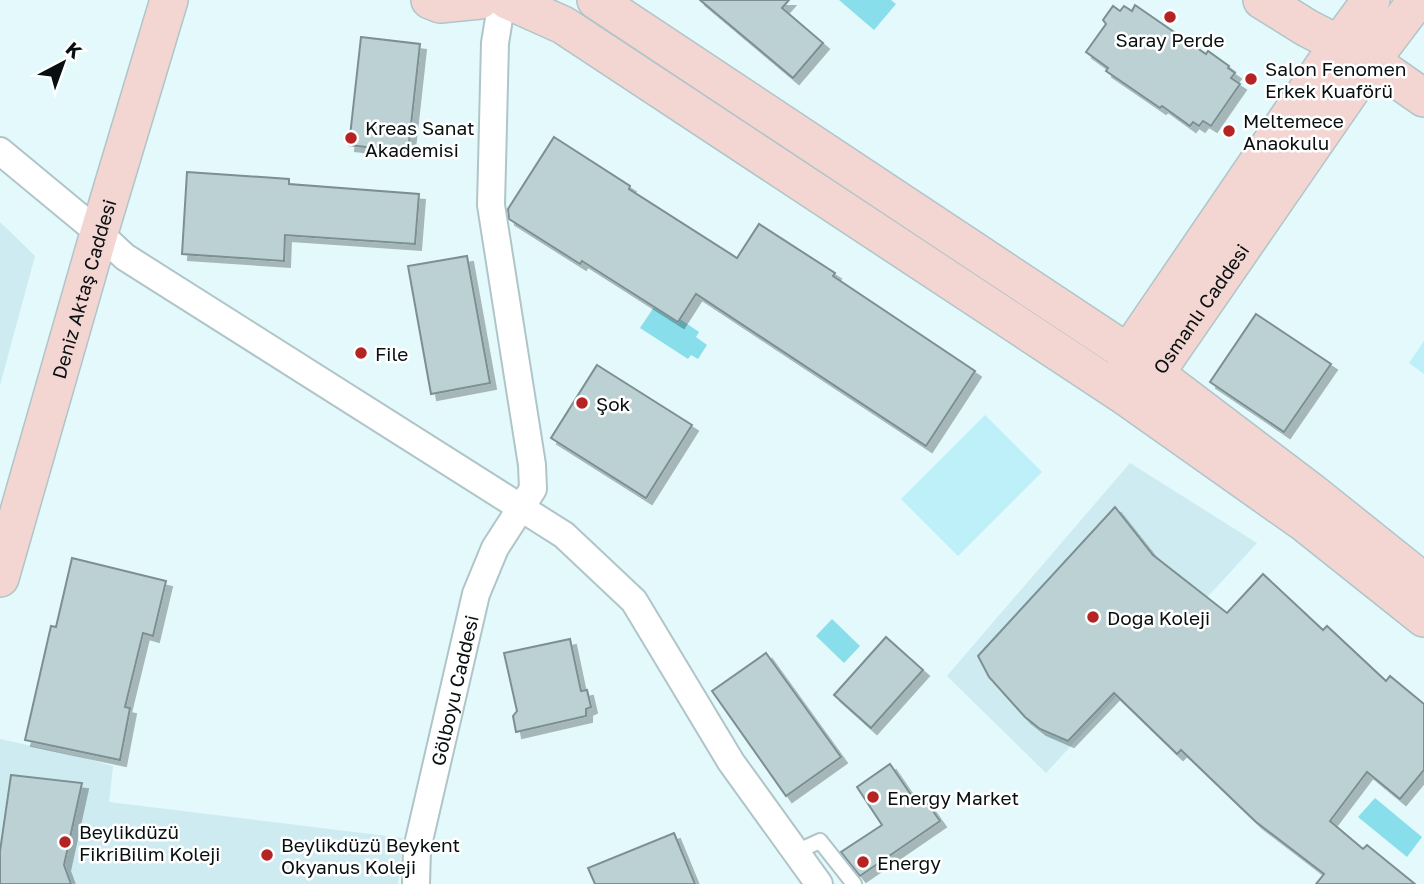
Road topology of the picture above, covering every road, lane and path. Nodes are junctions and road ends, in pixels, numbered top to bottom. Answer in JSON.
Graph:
{"nodes":[{"id":1,"x":169,"y":0,"type":"edge"},
{"id":2,"x":430,"y":0,"type":"edge"},
{"id":3,"x":480,"y":0,"type":"edge"},
{"id":4,"x":505,"y":0,"type":"edge"},
{"id":5,"x":596,"y":0,"type":"edge"},
{"id":6,"x":1262,"y":0,"type":"edge"},
{"id":7,"x":1370,"y":0,"type":"edge"},
{"id":8,"x":1417,"y":0,"type":"edge"},
{"id":9,"x":1338,"y":45,"type":"junction"},
{"id":10,"x":1371,"y":61,"type":"junction"},
{"id":11,"x":1424,"y":97,"type":"edge"},
{"id":12,"x":0,"y":151,"type":"edge"},
{"id":13,"x":99,"y":233,"type":"junction"},
{"id":14,"x":1142,"y":364,"type":"junction"},
{"id":15,"x":1122,"y":394,"type":"junction"},
{"id":16,"x":521,"y":508,"type":"junction"},
{"id":17,"x":1,"y":572,"type":"edge"},
{"id":18,"x":1424,"y":582,"type":"edge"},
{"id":19,"x":1424,"y":618,"type":"edge"},
{"id":20,"x":796,"y":852,"type":"junction"},
{"id":21,"x":416,"y":884,"type":"edge"},
{"id":22,"x":819,"y":884,"type":"edge"},
{"id":23,"x":854,"y":884,"type":"edge"}],
"edges":[{"from":1,"to":13,"type":"street","name":"Deniz Aktaş Caddesi"},
{"from":2,"to":3,"type":"street"},
{"from":4,"to":15,"type":"street"},
{"from":4,"to":16,"type":"street","name":"Gölboyu Caddesi"},
{"from":5,"to":14,"type":"street"},
{"from":6,"to":9,"type":"street"},
{"from":7,"to":9,"type":"street","name":"Osmanlı Caddesi"},
{"from":8,"to":10,"type":"street","name":"Osmanlı Caddesi"},
{"from":9,"to":10,"type":"street"},
{"from":9,"to":14,"type":"street","name":"Osmanlı Caddesi"},
{"from":10,"to":11,"type":"street"},
{"from":10,"to":14,"type":"street","name":"Osmanlı Caddesi"},
{"from":12,"to":13,"type":"street"},
{"from":13,"to":16,"type":"street"},
{"from":13,"to":17,"type":"street","name":"Deniz Aktaş Caddesi"},
{"from":14,"to":15,"type":"street","name":"Osmanlı Caddesi"},
{"from":14,"to":18,"type":"street"},
{"from":15,"to":19,"type":"street"},
{"from":16,"to":20,"type":"street"},
{"from":16,"to":21,"type":"street","name":"Gölboyu Caddesi"},
{"from":20,"to":22,"type":"street"},
{"from":20,"to":23,"type":"lane"}]}
